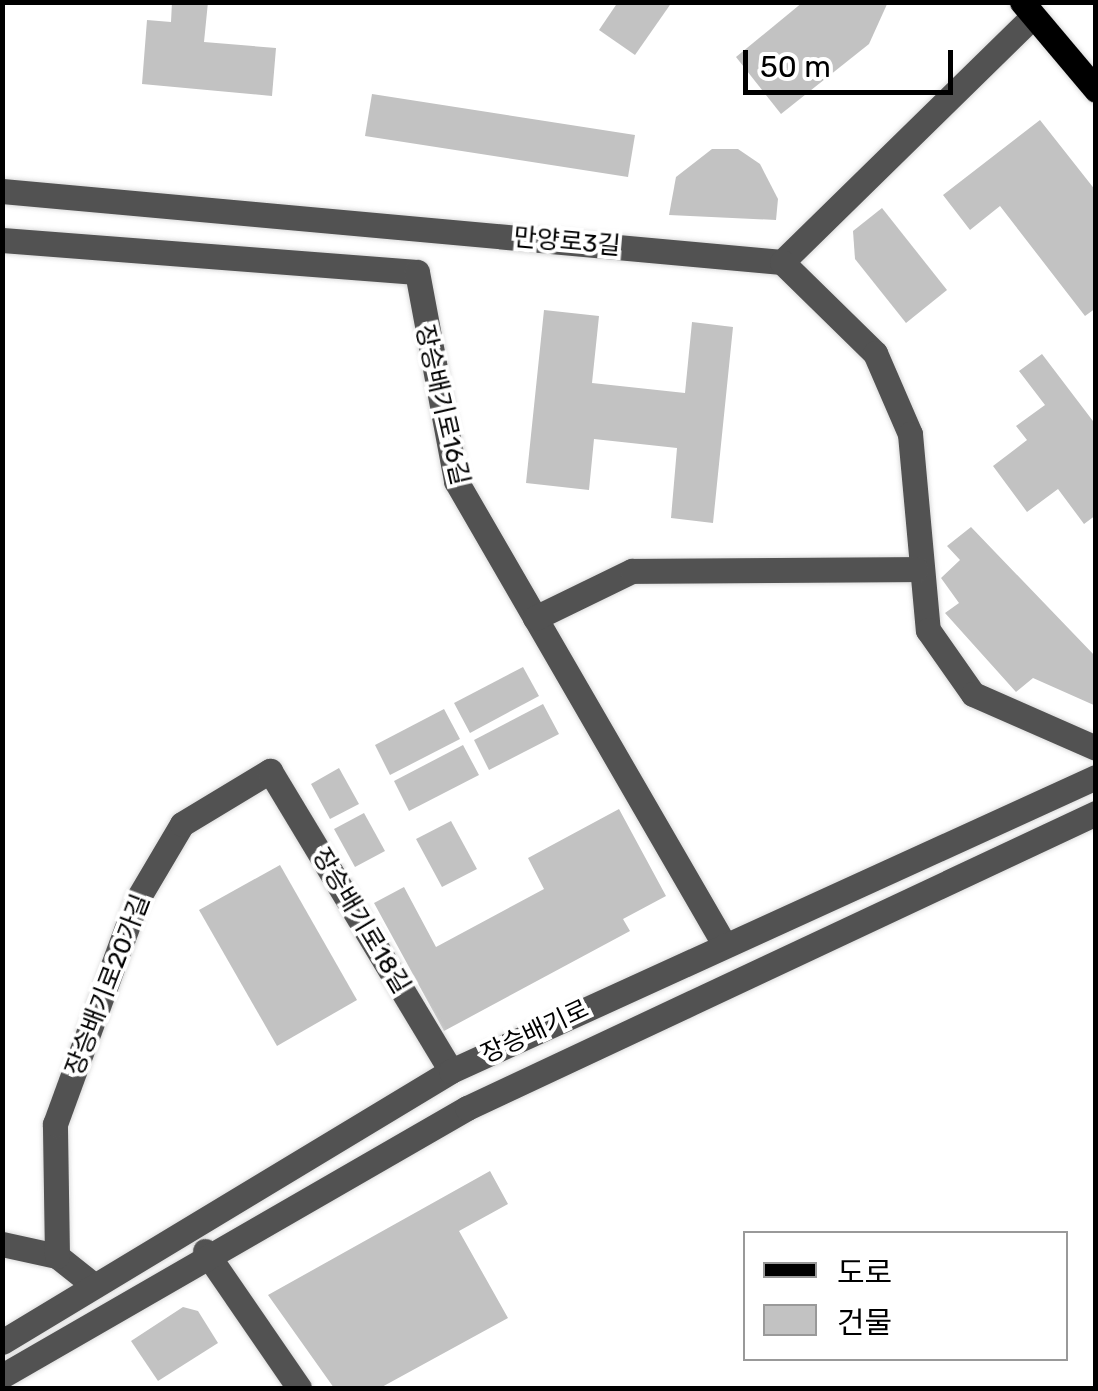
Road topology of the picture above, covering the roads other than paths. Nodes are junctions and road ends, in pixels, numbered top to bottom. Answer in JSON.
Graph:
{"nodes":[{"id":1,"x":1028,"y":9,"type":"edge"},
{"id":2,"x":1096,"y":90,"type":"edge"},
{"id":3,"x":2,"y":191,"type":"edge"},
{"id":4,"x":2,"y":240,"type":"edge"},
{"id":5,"x":782,"y":262,"type":"junction"},
{"id":6,"x":916,"y":570,"type":"junction"},
{"id":7,"x":535,"y":618,"type":"junction"},
{"id":8,"x":1096,"y":748,"type":"edge"},
{"id":9,"x":270,"y":771,"type":"joint"},
{"id":10,"x":1096,"y":777,"type":"edge"},
{"id":11,"x":1096,"y":813,"type":"edge"},
{"id":12,"x":724,"y":944,"type":"junction"},
{"id":13,"x":451,"y":1071,"type":"junction"},
{"id":14,"x":2,"y":1244,"type":"edge"},
{"id":15,"x":205,"y":1250,"type":"junction"},
{"id":16,"x":57,"y":1256,"type":"junction"},
{"id":17,"x":90,"y":1283,"type":"junction"},
{"id":18,"x":2,"y":1342,"type":"edge"},
{"id":19,"x":2,"y":1376,"type":"edge"},
{"id":20,"x":299,"y":1388,"type":"edge"}],
"edges":[{"from":1,"to":2,"type":"main road"},
{"from":1,"to":5,"type":"street"},
{"from":3,"to":5,"type":"street","name":"만양로3길"},
{"from":4,"to":7,"type":"street","name":"장승배기로16길"},
{"from":5,"to":6,"type":"street"},
{"from":6,"to":7,"type":"street"},
{"from":6,"to":8,"type":"street"},
{"from":7,"to":12,"type":"street","name":"장승배기로16길"},
{"from":9,"to":13,"type":"street","name":"장승배기로18길"},
{"from":9,"to":16,"type":"street","name":"장승배기로20가길"},
{"from":10,"to":12,"type":"street","name":"장승배기로"},
{"from":11,"to":15,"type":"street","name":"장승배기로"},
{"from":12,"to":13,"type":"street","name":"장승배기로"},
{"from":13,"to":17,"type":"street","name":"장승배기로"},
{"from":14,"to":16,"type":"street"},
{"from":15,"to":19,"type":"street","name":"장승배기로"},
{"from":15,"to":20,"type":"street"},
{"from":16,"to":17,"type":"street"},
{"from":17,"to":18,"type":"street","name":"장승배기로"}]}
